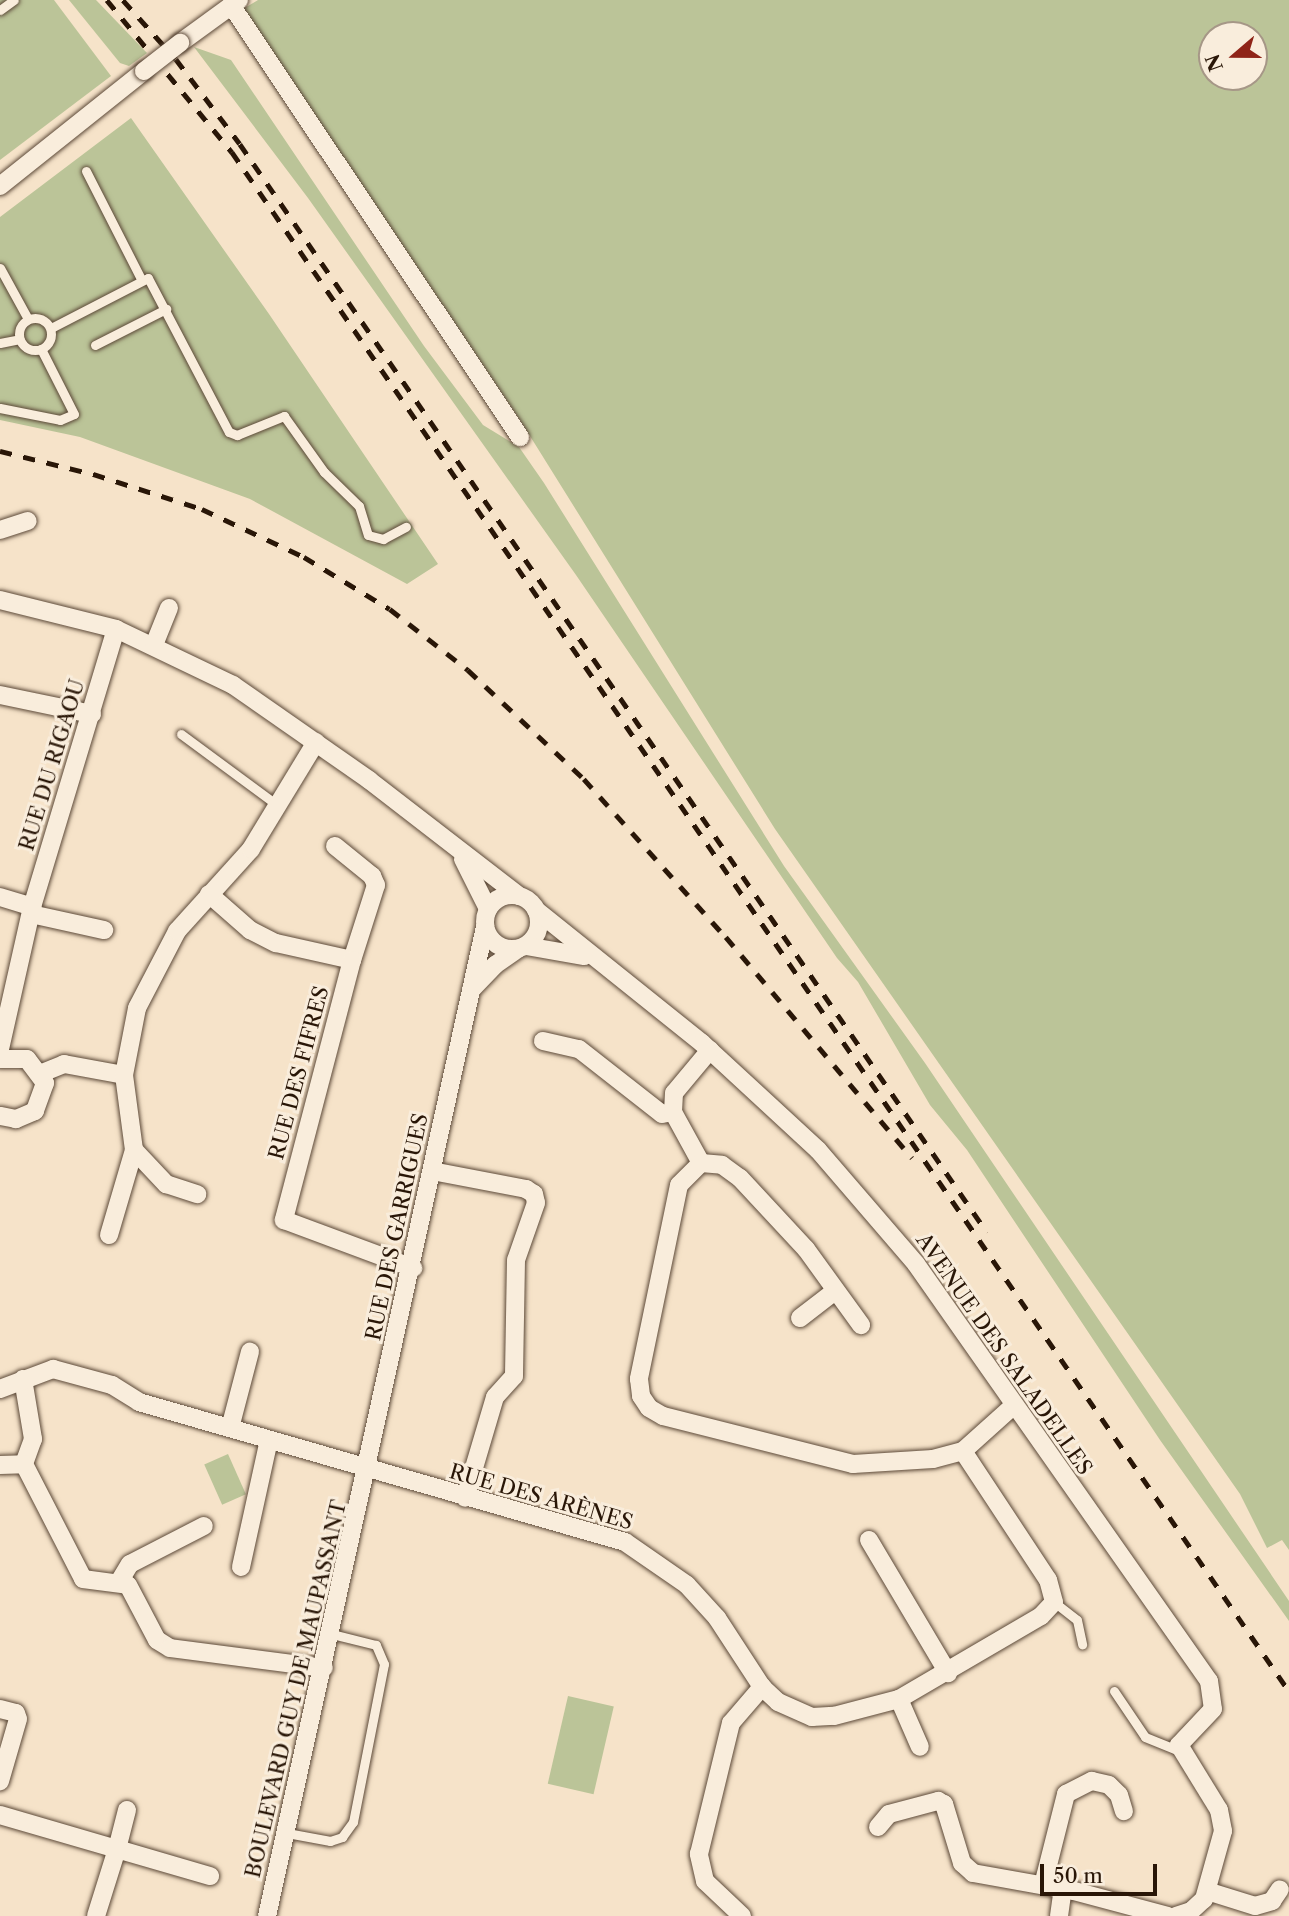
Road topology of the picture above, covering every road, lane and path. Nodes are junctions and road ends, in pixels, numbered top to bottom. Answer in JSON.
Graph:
{"nodes":[{"id":1,"x":14,"y":0,"type":"edge"},
{"id":2,"x":235,"y":2,"type":"edge"},
{"id":3,"x":0,"y":10,"type":"edge"},
{"id":4,"x":86,"y":171,"type":"dead end"},
{"id":5,"x":0,"y":186,"type":"edge"},
{"id":6,"x":0,"y":268,"type":"edge"},
{"id":7,"x":141,"y":279,"type":"junction"},
{"id":8,"x":166,"y":309,"type":"junction"},
{"id":9,"x":28,"y":319,"type":"junction"},
{"id":10,"x":51,"y":327,"type":"junction"},
{"id":11,"x":20,"y":339,"type":"junction"},
{"id":12,"x":0,"y":343,"type":"edge"},
{"id":13,"x":95,"y":345,"type":"dead end"},
{"id":14,"x":41,"y":349,"type":"junction"},
{"id":15,"x":0,"y":408,"type":"edge"},
{"id":16,"x":520,"y":437,"type":"dead end"},
{"id":17,"x":28,"y":521,"type":"dead end"},
{"id":18,"x":406,"y":527,"type":"dead end"},
{"id":19,"x":0,"y":530,"type":"edge"},
{"id":20,"x":0,"y":600,"type":"edge"},
{"id":21,"x":169,"y":608,"type":"dead end"},
{"id":22,"x":116,"y":629,"type":"junction"},
{"id":23,"x":154,"y":645,"type":"junction"},
{"id":24,"x":0,"y":695,"type":"edge"},
{"id":25,"x":92,"y":714,"type":"junction"},
{"id":26,"x":181,"y":734,"type":"dead end"},
{"id":27,"x":316,"y":742,"type":"junction"},
{"id":28,"x":277,"y":805,"type":"junction"},
{"id":29,"x":335,"y":846,"type":"dead end"},
{"id":30,"x":460,"y":853,"type":"junction"},
{"id":31,"x":209,"y":894,"type":"junction"},
{"id":32,"x":519,"y":896,"type":"junction"},
{"id":33,"x":0,"y":897,"type":"edge"},
{"id":34,"x":31,"y":910,"type":"junction"},
{"id":35,"x":536,"y":910,"type":"junction"},
{"id":36,"x":486,"y":918,"type":"junction"},
{"id":37,"x":104,"y":930,"type":"dead end"},
{"id":38,"x":522,"y":948,"type":"junction"},
{"id":39,"x":591,"y":958,"type":"junction"},
{"id":40,"x":352,"y":960,"type":"junction"},
{"id":41,"x":469,"y":993,"type":"junction"},
{"id":42,"x":544,"y":1041,"type":"dead end"},
{"id":43,"x":0,"y":1049,"type":"edge"},
{"id":44,"x":709,"y":1050,"type":"junction"},
{"id":45,"x":0,"y":1059,"type":"edge"},
{"id":46,"x":42,"y":1073,"type":"junction"},
{"id":47,"x":124,"y":1075,"type":"junction"},
{"id":48,"x":673,"y":1112,"type":"junction"},
{"id":49,"x":0,"y":1116,"type":"edge"},
{"id":50,"x":134,"y":1150,"type":"junction"},
{"id":51,"x":702,"y":1163,"type":"junction"},
{"id":52,"x":432,"y":1171,"type":"junction"},
{"id":53,"x":197,"y":1194,"type":"dead end"},
{"id":54,"x":109,"y":1235,"type":"dead end"},
{"id":55,"x":413,"y":1268,"type":"junction"},
{"id":56,"x":835,"y":1291,"type":"junction"},
{"id":57,"x":800,"y":1318,"type":"dead end"},
{"id":58,"x":861,"y":1325,"type":"dead end"},
{"id":59,"x":250,"y":1352,"type":"dead end"},
{"id":60,"x":23,"y":1379,"type":"junction"},
{"id":61,"x":0,"y":1389,"type":"edge"},
{"id":62,"x":1012,"y":1407,"type":"junction"},
{"id":63,"x":230,"y":1428,"type":"junction"},
{"id":64,"x":269,"y":1440,"type":"junction"},
{"id":65,"x":963,"y":1451,"type":"junction"},
{"id":66,"x":24,"y":1464,"type":"junction"},
{"id":67,"x":0,"y":1465,"type":"edge"},
{"id":68,"x":368,"y":1471,"type":"junction"},
{"id":69,"x":465,"y":1498,"type":"junction"},
{"id":70,"x":204,"y":1526,"type":"dead end"},
{"id":71,"x":869,"y":1540,"type":"dead end"},
{"id":72,"x":241,"y":1567,"type":"dead end"},
{"id":73,"x":119,"y":1582,"type":"junction"},
{"id":74,"x":1054,"y":1602,"type":"junction"},
{"id":75,"x":332,"y":1634,"type":"junction"},
{"id":76,"x":1082,"y":1644,"type":"dead end"},
{"id":77,"x":324,"y":1668,"type":"junction"},
{"id":78,"x":948,"y":1673,"type":"junction"},
{"id":79,"x":762,"y":1687,"type":"junction"},
{"id":80,"x":1114,"y":1691,"type":"dead end"},
{"id":81,"x":899,"y":1699,"type":"junction"},
{"id":82,"x":0,"y":1709,"type":"edge"},
{"id":83,"x":920,"y":1747,"type":"dead end"},
{"id":84,"x":1180,"y":1751,"type":"junction"},
{"id":85,"x":1,"y":1777,"type":"edge"},
{"id":86,"x":127,"y":1810,"type":"dead end"},
{"id":87,"x":1124,"y":1811,"type":"dead end"},
{"id":88,"x":0,"y":1815,"type":"edge"},
{"id":89,"x":878,"y":1827,"type":"dead end"},
{"id":90,"x":287,"y":1833,"type":"junction"},
{"id":91,"x":117,"y":1850,"type":"junction"},
{"id":92,"x":210,"y":1876,"type":"dead end"},
{"id":93,"x":1043,"y":1885,"type":"junction"},
{"id":94,"x":1063,"y":1888,"type":"junction"},
{"id":95,"x":1280,"y":1889,"type":"dead end"},
{"id":96,"x":1207,"y":1891,"type":"junction"},
{"id":97,"x":96,"y":1916,"type":"edge"},
{"id":98,"x":267,"y":1916,"type":"edge"},
{"id":99,"x":742,"y":1916,"type":"edge"},
{"id":100,"x":1059,"y":1916,"type":"edge"},
{"id":101,"x":1168,"y":1916,"type":"edge"},
{"id":102,"x":1176,"y":1916,"type":"edge"}],
"edges":[{"from":1,"to":3,"type":"lane"},
{"from":2,"to":5,"type":"street","bridge":true},
{"from":2,"to":16,"type":"street"},
{"from":4,"to":7,"type":"lane"},
{"from":6,"to":9,"type":"lane"},
{"from":7,"to":8,"type":"lane"},
{"from":7,"to":10,"type":"lane"},
{"from":8,"to":13,"type":"lane"},
{"from":8,"to":18,"type":"lane"},
{"from":9,"to":10,"type":"lane"},
{"from":9,"to":11,"type":"lane"},
{"from":10,"to":14,"type":"lane"},
{"from":11,"to":12,"type":"lane"},
{"from":11,"to":14,"type":"lane"},
{"from":14,"to":15,"type":"lane"},
{"from":17,"to":19,"type":"street"},
{"from":20,"to":22,"type":"street"},
{"from":21,"to":23,"type":"street"},
{"from":22,"to":23,"type":"street"},
{"from":22,"to":25,"type":"street","name":"RUE DU RIGAOU"},
{"from":23,"to":27,"type":"street"},
{"from":24,"to":25,"type":"street"},
{"from":25,"to":34,"type":"street","name":"RUE DU RIGAOU"},
{"from":26,"to":28,"type":"lane"},
{"from":27,"to":28,"type":"street"},
{"from":27,"to":30,"type":"street"},
{"from":28,"to":31,"type":"street"},
{"from":29,"to":40,"type":"street"},
{"from":30,"to":32,"type":"street"},
{"from":30,"to":36,"type":"street"},
{"from":31,"to":40,"type":"street","name":"RUE DES FIFRES"},
{"from":31,"to":47,"type":"street"},
{"from":32,"to":35,"type":"street"},
{"from":32,"to":36,"type":"street"},
{"from":33,"to":34,"type":"street"},
{"from":34,"to":37,"type":"street"},
{"from":34,"to":43,"type":"street","name":"RUE DU RIGAOU"},
{"from":35,"to":38,"type":"street"},
{"from":35,"to":39,"type":"street","name":"AVENUE DES SALADELLES"},
{"from":36,"to":38,"type":"street"},
{"from":36,"to":41,"type":"street","name":"RUE DES GARRIGUES"},
{"from":38,"to":39,"type":"street","name":"AVENUE DES SALADELLES"},
{"from":38,"to":41,"type":"street"},
{"from":39,"to":44,"type":"street","name":"AVENUE DES SALADELLES"},
{"from":40,"to":55,"type":"street","name":"RUE DES FIFRES"},
{"from":41,"to":52,"type":"street","name":"RUE DES GARRIGUES"},
{"from":42,"to":48,"type":"street"},
{"from":44,"to":48,"type":"street"},
{"from":44,"to":62,"type":"street","name":"AVENUE DES SALADELLES"},
{"from":45,"to":46,"type":"street"},
{"from":46,"to":47,"type":"street"},
{"from":46,"to":49,"type":"street"},
{"from":47,"to":50,"type":"street"},
{"from":48,"to":51,"type":"street"},
{"from":50,"to":53,"type":"street"},
{"from":50,"to":54,"type":"street"},
{"from":51,"to":56,"type":"street"},
{"from":51,"to":65,"type":"street"},
{"from":52,"to":55,"type":"street","name":"RUE DES GARRIGUES"},
{"from":52,"to":69,"type":"street"},
{"from":55,"to":68,"type":"street","name":"RUE DES GARRIGUES"},
{"from":56,"to":57,"type":"street"},
{"from":56,"to":58,"type":"street"},
{"from":59,"to":63,"type":"street"},
{"from":60,"to":61,"type":"street","name":"RUE DES ARÈNES"},
{"from":60,"to":63,"type":"street","name":"RUE DES ARÈNES"},
{"from":60,"to":66,"type":"street"},
{"from":62,"to":65,"type":"street"},
{"from":62,"to":84,"type":"street","name":"AVENUE DES SALADELLES"},
{"from":63,"to":64,"type":"street","name":"RUE DES ARÈNES"},
{"from":64,"to":68,"type":"street","name":"RUE DES ARÈNES"},
{"from":64,"to":72,"type":"street"},
{"from":65,"to":74,"type":"street"},
{"from":66,"to":67,"type":"street"},
{"from":66,"to":73,"type":"street"},
{"from":68,"to":69,"type":"street","name":"RUE DES ARÈNES"},
{"from":68,"to":75,"type":"street","name":"BOULEVARD GUY DE MAUPASSANT"},
{"from":69,"to":79,"type":"street","name":"RUE DES ARÈNES"},
{"from":70,"to":73,"type":"street"},
{"from":71,"to":78,"type":"street"},
{"from":73,"to":77,"type":"street"},
{"from":74,"to":76,"type":"lane"},
{"from":74,"to":78,"type":"street","name":"RUE DES ARÈNES"},
{"from":75,"to":77,"type":"street","name":"BOULEVARD GUY DE MAUPASSANT"},
{"from":75,"to":90,"type":"lane"},
{"from":77,"to":90,"type":"street","name":"BOULEVARD GUY DE MAUPASSANT"},
{"from":78,"to":81,"type":"street","name":"RUE DES ARÈNES"},
{"from":79,"to":81,"type":"street","name":"RUE DES ARÈNES"},
{"from":79,"to":99,"type":"street"},
{"from":80,"to":84,"type":"lane"},
{"from":81,"to":83,"type":"street"},
{"from":82,"to":85,"type":"street"},
{"from":84,"to":96,"type":"street"},
{"from":86,"to":91,"type":"street"},
{"from":87,"to":93,"type":"street"},
{"from":88,"to":91,"type":"street"},
{"from":89,"to":93,"type":"street"},
{"from":90,"to":98,"type":"street","name":"BOULEVARD GUY DE MAUPASSANT"},
{"from":91,"to":92,"type":"street"},
{"from":91,"to":97,"type":"street"},
{"from":93,"to":94,"type":"street"},
{"from":94,"to":100,"type":"street"},
{"from":94,"to":101,"type":"street"},
{"from":95,"to":96,"type":"street"},
{"from":96,"to":102,"type":"street"}]}
